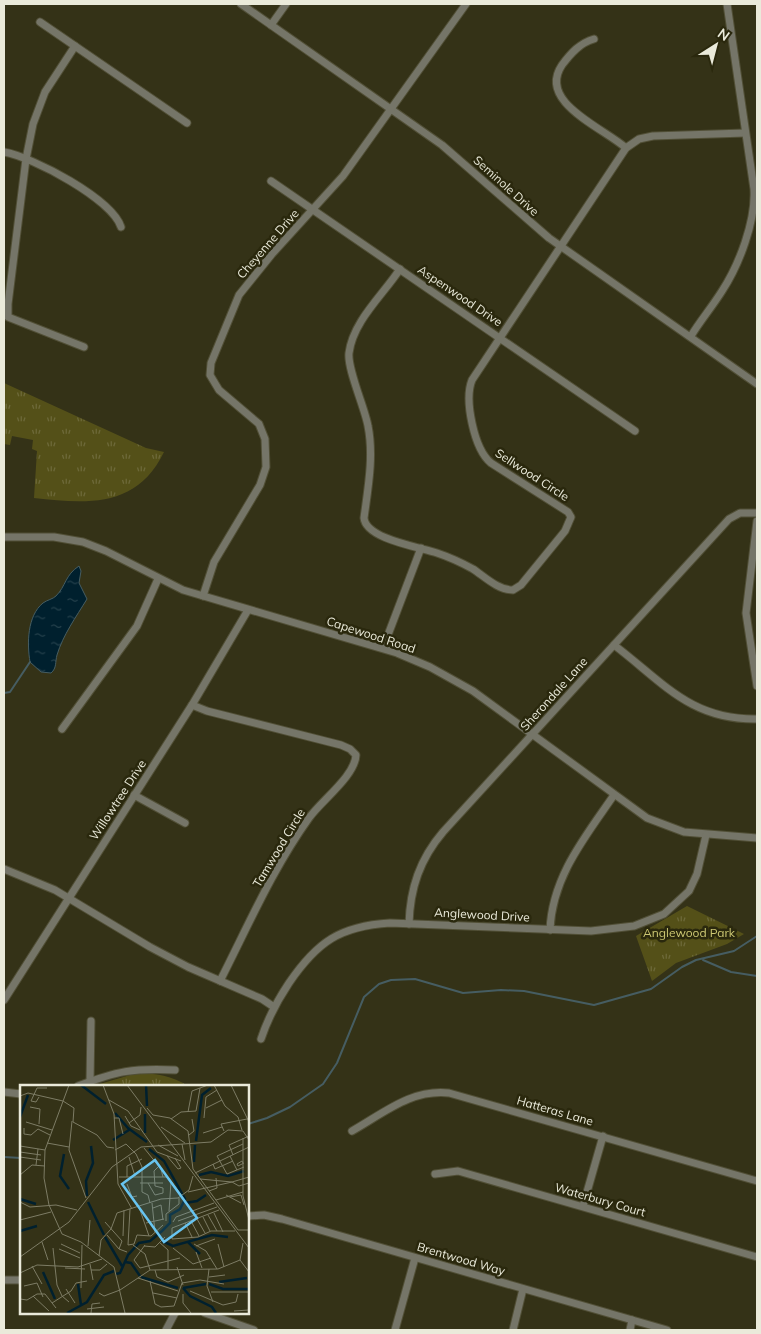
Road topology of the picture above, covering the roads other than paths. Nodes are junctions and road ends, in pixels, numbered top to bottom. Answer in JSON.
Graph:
{"nodes":[{"id":1,"x":241,"y":4,"type":"edge"},
{"id":2,"x":286,"y":4,"type":"edge"},
{"id":3,"x":466,"y":4,"type":"edge"},
{"id":4,"x":727,"y":4,"type":"edge"},
{"id":5,"x":40,"y":22,"type":"dead end"},
{"id":6,"x":271,"y":25,"type":"junction"},
{"id":7,"x":594,"y":39,"type":"dead end"},
{"id":8,"x":75,"y":46,"type":"junction"},
{"id":9,"x":391,"y":110,"type":"junction"},
{"id":10,"x":187,"y":123,"type":"dead end"},
{"id":11,"x":745,"y":132,"type":"junction"},
{"id":12,"x":626,"y":148,"type":"junction"},
{"id":13,"x":4,"y":152,"type":"edge"},
{"id":14,"x":26,"y":159,"type":"junction"},
{"id":15,"x":271,"y":181,"type":"dead end"},
{"id":16,"x":312,"y":210,"type":"junction"},
{"id":17,"x":121,"y":227,"type":"dead end"},
{"id":18,"x":562,"y":247,"type":"junction"},
{"id":19,"x":400,"y":269,"type":"junction"},
{"id":20,"x":691,"y":336,"type":"junction"},
{"id":21,"x":500,"y":338,"type":"junction"},
{"id":22,"x":84,"y":346,"type":"dead end"},
{"id":23,"x":757,"y":384,"type":"edge"},
{"id":24,"x":635,"y":431,"type":"dead end"},
{"id":25,"x":757,"y":513,"type":"edge"},
{"id":26,"x":757,"y":521,"type":"edge"},
{"id":27,"x":4,"y":537,"type":"edge"},
{"id":28,"x":421,"y":548,"type":"junction"},
{"id":29,"x":158,"y":579,"type":"junction"},
{"id":30,"x":204,"y":596,"type":"junction"},
{"id":31,"x":248,"y":610,"type":"junction"},
{"id":32,"x":614,"y":645,"type":"junction"},
{"id":33,"x":383,"y":648,"type":"junction"},
{"id":34,"x":757,"y":686,"type":"edge"},
{"id":35,"x":192,"y":705,"type":"junction"},
{"id":36,"x":757,"y":719,"type":"edge"},
{"id":37,"x":62,"y":729,"type":"dead end"},
{"id":38,"x":534,"y":734,"type":"junction"},
{"id":39,"x":134,"y":795,"type":"junction"},
{"id":40,"x":614,"y":795,"type":"junction"},
{"id":41,"x":185,"y":823,"type":"dead end"},
{"id":42,"x":706,"y":835,"type":"junction"},
{"id":43,"x":757,"y":838,"type":"edge"},
{"id":44,"x":4,"y":868,"type":"edge"},
{"id":45,"x":68,"y":898,"type":"junction"},
{"id":46,"x":409,"y":924,"type":"junction"},
{"id":47,"x":550,"y":930,"type":"junction"},
{"id":48,"x":220,"y":980,"type":"junction"},
{"id":49,"x":4,"y":1000,"type":"edge"},
{"id":50,"x":274,"y":1007,"type":"junction"},
{"id":51,"x":91,"y":1021,"type":"dead end"},
{"id":52,"x":261,"y":1039,"type":"dead end"},
{"id":53,"x":175,"y":1070,"type":"dead end"},
{"id":54,"x":90,"y":1082,"type":"junction"},
{"id":55,"x":81,"y":1085,"type":"edge"},
{"id":56,"x":4,"y":1092,"type":"edge"},
{"id":57,"x":20,"y":1094,"type":"edge"},
{"id":58,"x":352,"y":1131,"type":"dead end"},
{"id":59,"x":602,"y":1136,"type":"junction"},
{"id":60,"x":436,"y":1174,"type":"dead end"},
{"id":61,"x":757,"y":1180,"type":"edge"},
{"id":62,"x":583,"y":1206,"type":"junction"},
{"id":63,"x":249,"y":1216,"type":"edge"},
{"id":64,"x":757,"y":1257,"type":"edge"},
{"id":65,"x":415,"y":1258,"type":"junction"},
{"id":66,"x":4,"y":1280,"type":"edge"},
{"id":67,"x":20,"y":1280,"type":"edge"},
{"id":68,"x":524,"y":1289,"type":"junction"},
{"id":69,"x":174,"y":1314,"type":"edge"},
{"id":70,"x":208,"y":1314,"type":"edge"},
{"id":71,"x":632,"y":1320,"type":"junction"},
{"id":72,"x":166,"y":1330,"type":"edge"},
{"id":73,"x":254,"y":1330,"type":"edge"},
{"id":74,"x":395,"y":1330,"type":"edge"},
{"id":75,"x":513,"y":1330,"type":"edge"},
{"id":76,"x":630,"y":1330,"type":"edge"},
{"id":77,"x":667,"y":1330,"type":"edge"}],
"edges":[{"from":1,"to":6,"type":"street","name":"Seminole Drive"},
{"from":2,"to":6,"type":"street"},
{"from":3,"to":9,"type":"street","name":"Cheyenne Drive"},
{"from":4,"to":11,"type":"street"},
{"from":5,"to":8,"type":"street"},
{"from":6,"to":9,"type":"street","name":"Seminole Drive"},
{"from":7,"to":12,"type":"street"},
{"from":8,"to":10,"type":"street"},
{"from":8,"to":14,"type":"street"},
{"from":9,"to":16,"type":"street","name":"Cheyenne Drive"},
{"from":9,"to":18,"type":"street","name":"Seminole Drive"},
{"from":11,"to":12,"type":"street"},
{"from":11,"to":20,"type":"street"},
{"from":12,"to":18,"type":"street","name":"Sellwood Circle"},
{"from":13,"to":14,"type":"street"},
{"from":14,"to":17,"type":"street"},
{"from":14,"to":22,"type":"street"},
{"from":15,"to":16,"type":"street","name":"Aspenwood Drive"},
{"from":16,"to":19,"type":"street","name":"Aspenwood Drive"},
{"from":16,"to":30,"type":"street","name":"Cheyenne Drive"},
{"from":18,"to":20,"type":"street","name":"Seminole Drive"},
{"from":18,"to":21,"type":"street","name":"Sellwood Circle"},
{"from":19,"to":21,"type":"street","name":"Aspenwood Drive"},
{"from":19,"to":28,"type":"street","name":"Sellwood Circle"},
{"from":20,"to":23,"type":"street","name":"Seminole Drive"},
{"from":21,"to":24,"type":"street","name":"Aspenwood Drive"},
{"from":21,"to":28,"type":"street","name":"Sellwood Circle"},
{"from":25,"to":32,"type":"street","name":"Sherondale Lane"},
{"from":26,"to":34,"type":"street"},
{"from":27,"to":29,"type":"street","name":"Capewood Road"},
{"from":28,"to":33,"type":"street"},
{"from":29,"to":30,"type":"street","name":"Capewood Road"},
{"from":29,"to":37,"type":"street"},
{"from":30,"to":31,"type":"street","name":"Capewood Road"},
{"from":31,"to":33,"type":"street","name":"Capewood Road"},
{"from":31,"to":35,"type":"street","name":"Willowtree Drive"},
{"from":32,"to":36,"type":"street"},
{"from":32,"to":38,"type":"street","name":"Sherondale Lane"},
{"from":33,"to":38,"type":"street","name":"Capewood Road"},
{"from":35,"to":39,"type":"street","name":"Willowtree Drive"},
{"from":35,"to":48,"type":"street","name":"Tamwood Circle"},
{"from":38,"to":40,"type":"street","name":"Capewood Road"},
{"from":38,"to":46,"type":"street","name":"Sherondale Lane"},
{"from":39,"to":41,"type":"street"},
{"from":39,"to":45,"type":"street","name":"Willowtree Drive"},
{"from":40,"to":42,"type":"street","name":"Capewood Road"},
{"from":40,"to":47,"type":"street"},
{"from":42,"to":43,"type":"street","name":"Capewood Road"},
{"from":42,"to":47,"type":"street","name":"Anglewood Drive"},
{"from":44,"to":45,"type":"street"},
{"from":45,"to":48,"type":"street"},
{"from":45,"to":49,"type":"street","name":"Willowtree Drive"},
{"from":46,"to":47,"type":"street","name":"Anglewood Drive"},
{"from":46,"to":50,"type":"street","name":"Anglewood Drive"},
{"from":48,"to":50,"type":"street"},
{"from":50,"to":52,"type":"street","name":"Anglewood Drive"},
{"from":51,"to":54,"type":"street"},
{"from":53,"to":54,"type":"street"},
{"from":54,"to":55,"type":"street"},
{"from":56,"to":57,"type":"street"},
{"from":58,"to":59,"type":"street","name":"Hatteras Lane"},
{"from":59,"to":61,"type":"street","name":"Hatteras Lane"},
{"from":59,"to":62,"type":"street"},
{"from":60,"to":62,"type":"street","name":"Waterbury Court"},
{"from":62,"to":64,"type":"street","name":"Waterbury Court"},
{"from":63,"to":65,"type":"street","name":"Brentwood Way"},
{"from":65,"to":68,"type":"street","name":"Brentwood Way"},
{"from":65,"to":74,"type":"street"},
{"from":66,"to":67,"type":"street"},
{"from":68,"to":71,"type":"street","name":"Brentwood Way"},
{"from":68,"to":75,"type":"street"},
{"from":69,"to":72,"type":"street"},
{"from":70,"to":73,"type":"street"},
{"from":71,"to":76,"type":"street"},
{"from":71,"to":77,"type":"street","name":"Brentwood Way"}]}
